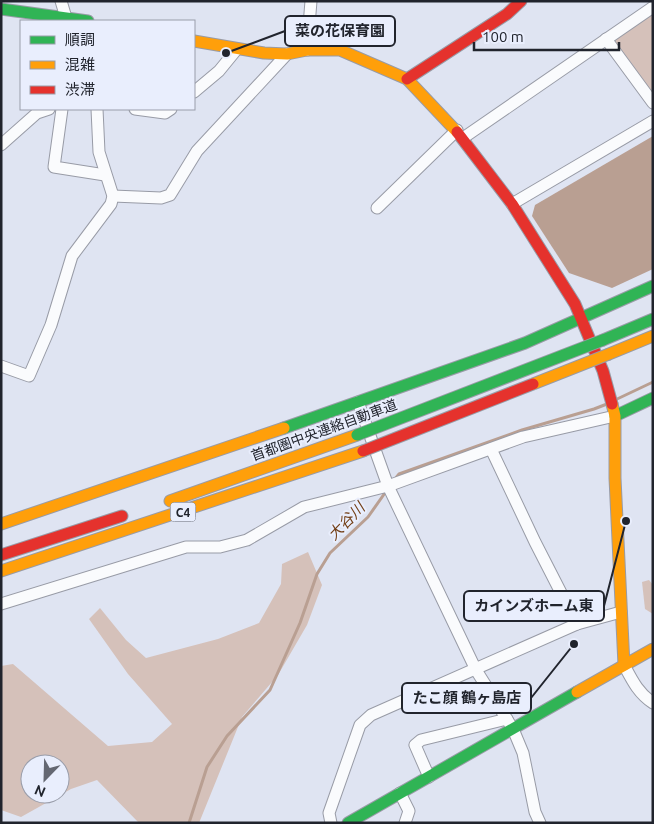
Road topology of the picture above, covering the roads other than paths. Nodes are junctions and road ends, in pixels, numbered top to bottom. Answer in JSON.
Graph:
{"nodes":[{"id":1,"x":61,"y":1,"type":"edge"},
{"id":2,"x":311,"y":1,"type":"edge"},
{"id":3,"x":521,"y":1,"type":"edge"},
{"id":4,"x":651,"y":1,"type":"edge"},
{"id":5,"x":653,"y":6,"type":"edge"},
{"id":6,"x":1,"y":9,"type":"edge"},
{"id":7,"x":67,"y":19,"type":"edge"},
{"id":8,"x":606,"y":39,"type":"junction"},
{"id":9,"x":195,"y":41,"type":"edge"},
{"id":10,"x":236,"y":49,"type":"junction"},
{"id":11,"x":307,"y":50,"type":"junction"},
{"id":12,"x":287,"y":54,"type":"junction"},
{"id":13,"x":407,"y":79,"type":"junction"},
{"id":14,"x":195,"y":91,"type":"edge"},
{"id":15,"x":653,"y":104,"type":"edge"},
{"id":16,"x":46,"y":110,"type":"edge"},
{"id":17,"x":62,"y":110,"type":"edge"},
{"id":18,"x":97,"y":110,"type":"edge"},
{"id":19,"x":142,"y":110,"type":"edge"},
{"id":20,"x":170,"y":110,"type":"edge"},
{"id":21,"x":653,"y":121,"type":"edge"},
{"id":22,"x":460,"y":134,"type":"junction"},
{"id":23,"x":1,"y":145,"type":"edge"},
{"id":24,"x":106,"y":175,"type":"junction"},
{"id":25,"x":113,"y":196,"type":"junction"},
{"id":26,"x":512,"y":204,"type":"junction"},
{"id":27,"x":377,"y":208,"type":"dead end"},
{"id":28,"x":653,"y":286,"type":"edge"},
{"id":29,"x":581,"y":317,"type":"junction"},
{"id":30,"x":653,"y":319,"type":"edge"},
{"id":31,"x":653,"y":336,"type":"edge"},
{"id":32,"x":1,"y":366,"type":"edge"},
{"id":33,"x":653,"y":398,"type":"edge"},
{"id":34,"x":358,"y":402,"type":"junction"},
{"id":35,"x":615,"y":416,"type":"junction"},
{"id":36,"x":490,"y":449,"type":"junction"},
{"id":37,"x":388,"y":486,"type":"junction"},
{"id":38,"x":163,"y":503,"type":"dead end"},
{"id":39,"x":136,"y":512,"type":"dead end"},
{"id":40,"x":1,"y":524,"type":"edge"},
{"id":41,"x":1,"y":555,"type":"edge"},
{"id":42,"x":1,"y":571,"type":"edge"},
{"id":43,"x":1,"y":604,"type":"edge"},
{"id":44,"x":621,"y":612,"type":"junction"},
{"id":45,"x":578,"y":624,"type":"junction"},
{"id":46,"x":653,"y":649,"type":"edge"},
{"id":47,"x":624,"y":664,"type":"junction"},
{"id":48,"x":476,"y":670,"type":"junction"},
{"id":49,"x":653,"y":703,"type":"edge"},
{"id":50,"x":510,"y":724,"type":"junction"},
{"id":51,"x":429,"y":777,"type":"junction"},
{"id":52,"x":400,"y":793,"type":"junction"},
{"id":53,"x":331,"y":823,"type":"edge"},
{"id":54,"x":348,"y":823,"type":"edge"},
{"id":55,"x":405,"y":823,"type":"edge"},
{"id":56,"x":540,"y":823,"type":"edge"}],
"edges":[{"from":1,"to":7,"type":"street"},
{"from":2,"to":11,"type":"street"},
{"from":3,"to":13,"type":"main road"},
{"from":4,"to":5,"type":"street"},
{"from":5,"to":8,"type":"street"},
{"from":6,"to":7,"type":"main road"},
{"from":8,"to":15,"type":"street"},
{"from":8,"to":22,"type":"street"},
{"from":9,"to":10,"type":"main road"},
{"from":10,"to":12,"type":"main road"},
{"from":10,"to":14,"type":"street"},
{"from":11,"to":12,"type":"main road"},
{"from":11,"to":13,"type":"main road"},
{"from":12,"to":25,"type":"street"},
{"from":13,"to":22,"type":"main road"},
{"from":16,"to":23,"type":"street"},
{"from":17,"to":24,"type":"street"},
{"from":18,"to":24,"type":"street"},
{"from":19,"to":20,"type":"street"},
{"from":21,"to":26,"type":"street"},
{"from":22,"to":26,"type":"main road"},
{"from":22,"to":27,"type":"street"},
{"from":24,"to":25,"type":"street"},
{"from":25,"to":32,"type":"street"},
{"from":26,"to":29,"type":"main road"},
{"from":28,"to":29,"type":"main road"},
{"from":29,"to":34,"type":"main road"},
{"from":29,"to":35,"type":"main road"},
{"from":30,"to":38,"type":"main road","name":"首都圏中央連絡自動車道","number":"C4","bridge":true},
{"from":31,"to":42,"type":"main road","number":"C4","bridge":true},
{"from":33,"to":35,"type":"main road"},
{"from":34,"to":37,"type":"street"},
{"from":34,"to":40,"type":"main road"},
{"from":35,"to":36,"type":"street"},
{"from":35,"to":44,"type":"main road"},
{"from":36,"to":37,"type":"street"},
{"from":36,"to":45,"type":"street"},
{"from":37,"to":43,"type":"street"},
{"from":37,"to":48,"type":"street"},
{"from":39,"to":41,"type":"main road"},
{"from":44,"to":45,"type":"street"},
{"from":44,"to":47,"type":"main road"},
{"from":45,"to":48,"type":"street"},
{"from":46,"to":47,"type":"main road"},
{"from":47,"to":49,"type":"street"},
{"from":47,"to":50,"type":"main road"},
{"from":48,"to":50,"type":"street"},
{"from":48,"to":53,"type":"street"},
{"from":50,"to":51,"type":"main road"},
{"from":50,"to":51,"type":"street"},
{"from":50,"to":56,"type":"street"},
{"from":51,"to":52,"type":"main road"},
{"from":52,"to":54,"type":"main road"},
{"from":52,"to":55,"type":"street"}]}
